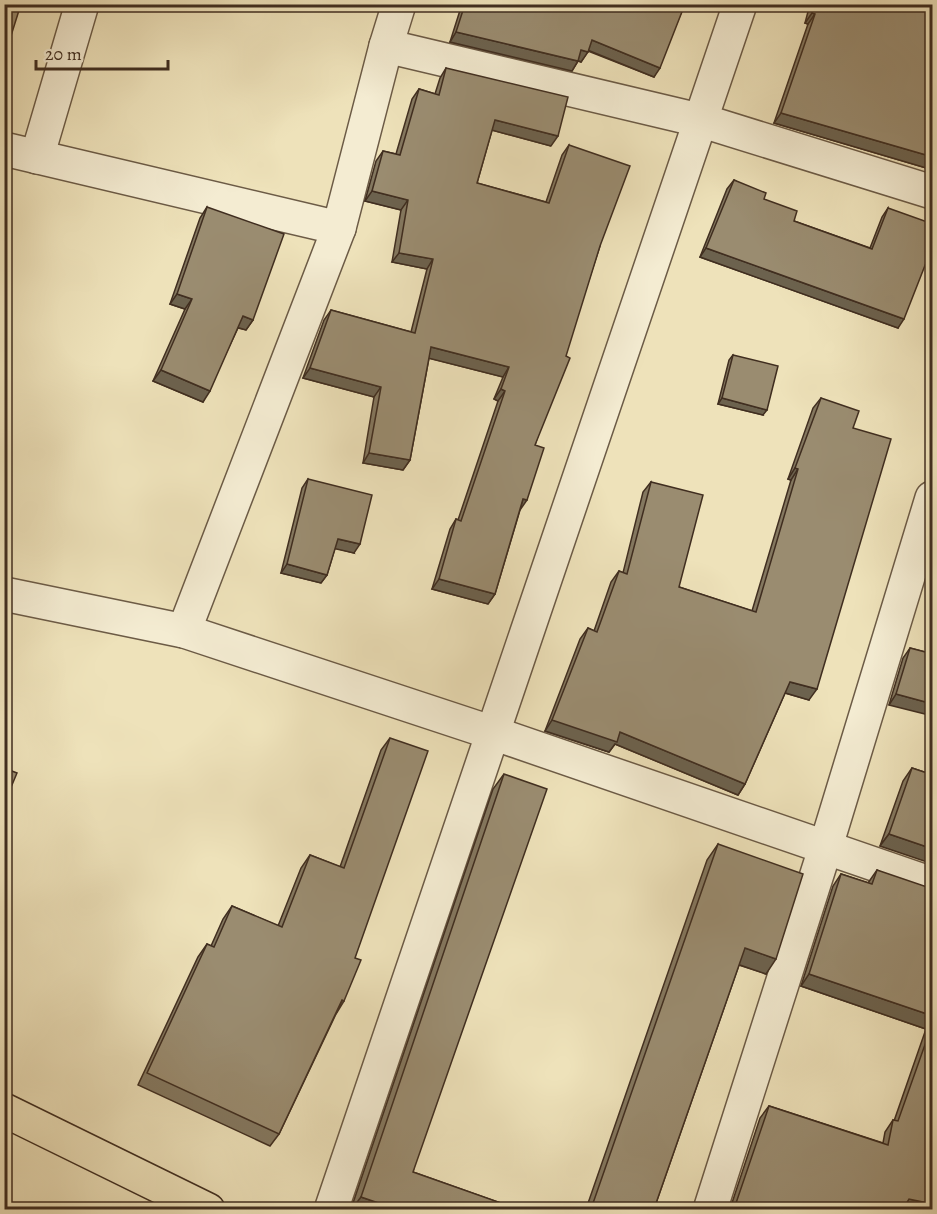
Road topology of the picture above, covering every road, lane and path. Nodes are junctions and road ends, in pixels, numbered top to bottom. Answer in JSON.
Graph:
{"nodes":[{"id":1,"x":82,"y":4,"type":"edge"},
{"id":2,"x":399,"y":4,"type":"edge"},
{"id":3,"x":740,"y":4,"type":"edge"},
{"id":4,"x":386,"y":46,"type":"junction"},
{"id":5,"x":703,"y":121,"type":"junction"},
{"id":6,"x":4,"y":149,"type":"edge"},
{"id":7,"x":37,"y":157,"type":"junction"},
{"id":8,"x":933,"y":192,"type":"edge"},
{"id":9,"x":339,"y":228,"type":"junction"},
{"id":10,"x":933,"y":498,"type":"edge"},
{"id":11,"x":4,"y":594,"type":"edge"},
{"id":12,"x":184,"y":631,"type":"junction"},
{"id":13,"x":494,"y":733,"type":"junction"},
{"id":14,"x":826,"y":846,"type":"junction"},
{"id":15,"x":933,"y":884,"type":"edge"},
{"id":16,"x":4,"y":1110,"type":"edge"},
{"id":17,"x":208,"y":1209,"type":"edge"},
{"id":18,"x":331,"y":1209,"type":"edge"},
{"id":19,"x":710,"y":1209,"type":"edge"}],
"edges":[{"from":1,"to":7,"type":"street"},
{"from":2,"to":4,"type":"street"},
{"from":3,"to":5,"type":"street"},
{"from":4,"to":5,"type":"street"},
{"from":4,"to":9,"type":"street"},
{"from":5,"to":8,"type":"street"},
{"from":5,"to":13,"type":"street"},
{"from":6,"to":7,"type":"street"},
{"from":7,"to":9,"type":"street"},
{"from":9,"to":12,"type":"street"},
{"from":10,"to":14,"type":"street"},
{"from":11,"to":12,"type":"street"},
{"from":12,"to":13,"type":"street"},
{"from":13,"to":14,"type":"street"},
{"from":13,"to":18,"type":"street"},
{"from":14,"to":15,"type":"street"},
{"from":14,"to":19,"type":"street"},
{"from":16,"to":17,"type":"main road"}]}
